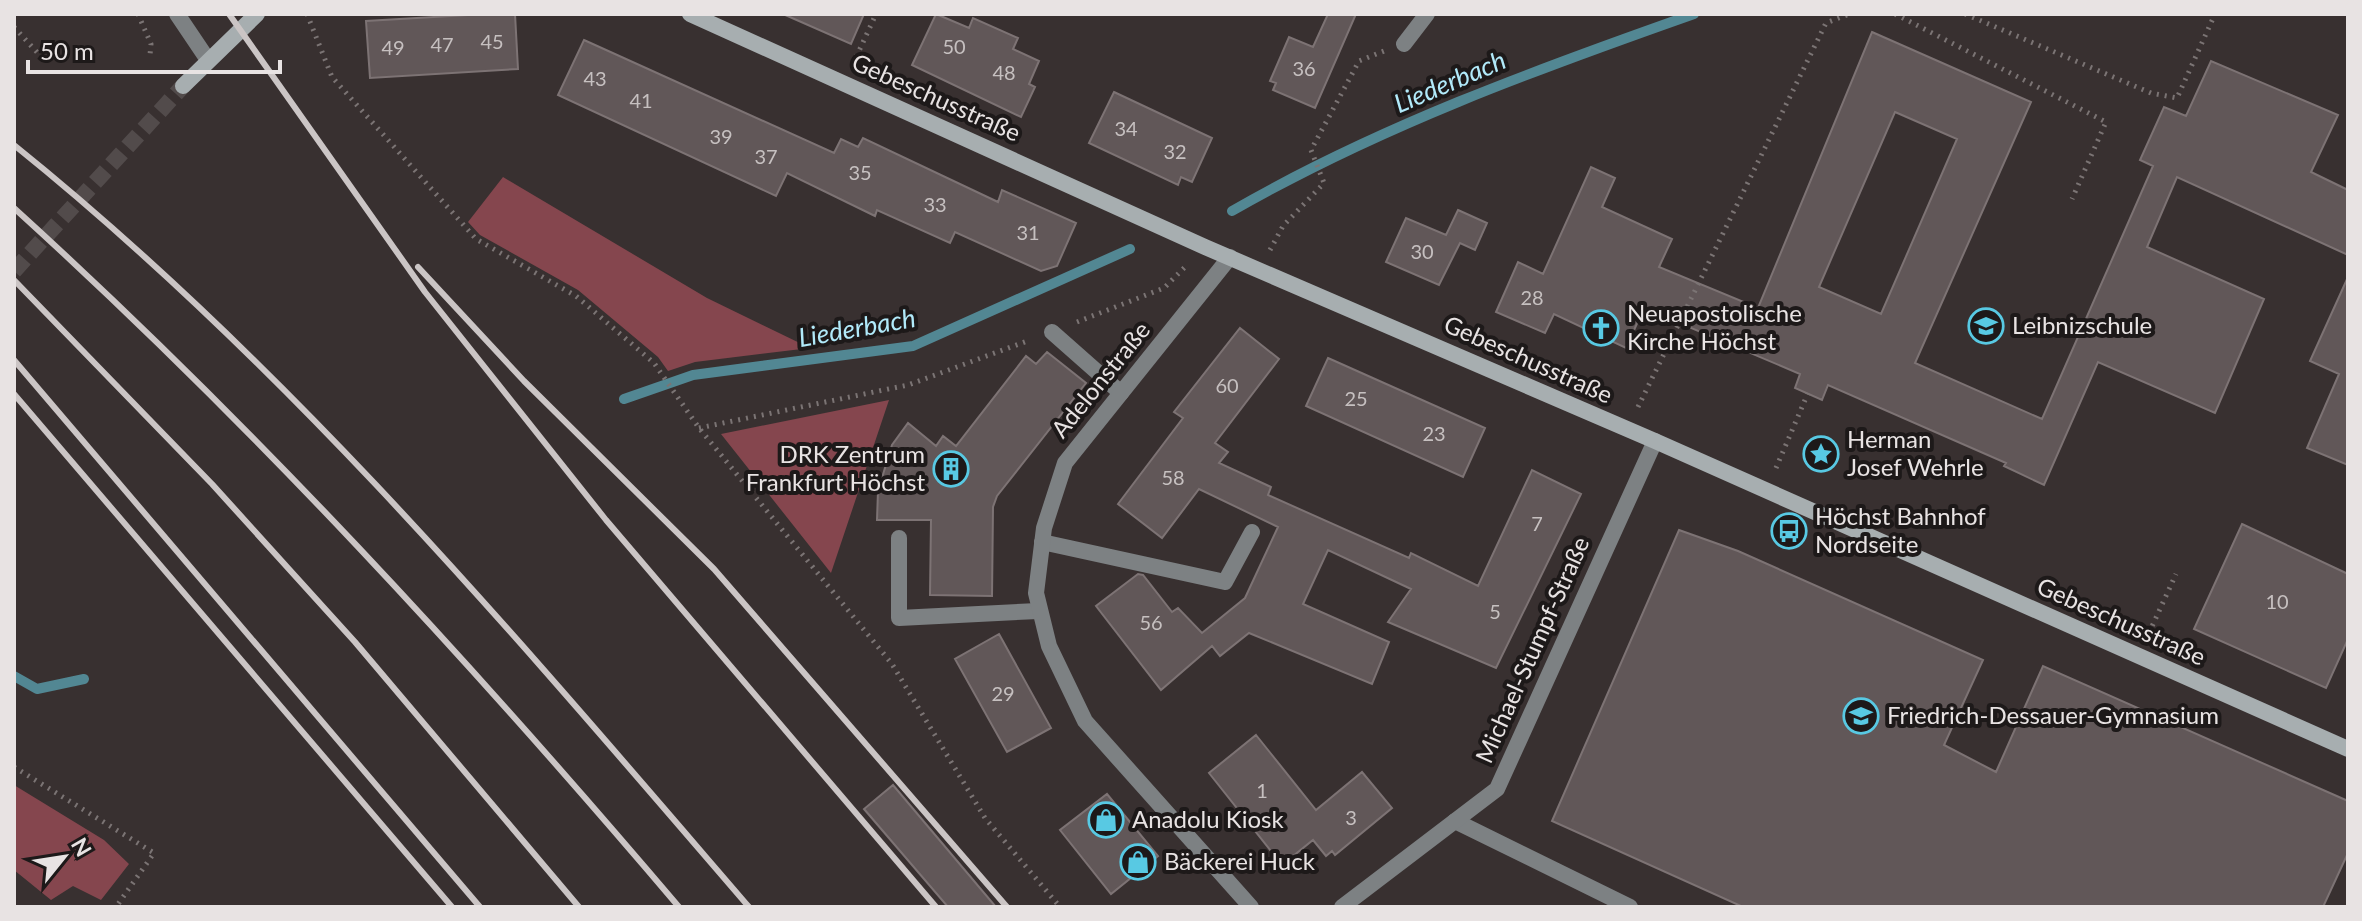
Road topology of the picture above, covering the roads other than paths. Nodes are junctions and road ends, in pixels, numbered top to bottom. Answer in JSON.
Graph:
{"nodes":[{"id":1,"x":177,"y":14,"type":"edge"},
{"id":2,"x":257,"y":14,"type":"edge"},
{"id":3,"x":690,"y":14,"type":"edge"},
{"id":4,"x":1427,"y":14,"type":"edge"},
{"id":5,"x":1404,"y":44,"type":"road end"},
{"id":6,"x":208,"y":60,"type":"junction"},
{"id":7,"x":183,"y":86,"type":"tunnel mouth"},
{"id":8,"x":1230,"y":257,"type":"junction"},
{"id":9,"x":1052,"y":332,"type":"road end"},
{"id":10,"x":1121,"y":393,"type":"junction"},
{"id":11,"x":1655,"y":441,"type":"junction"},
{"id":12,"x":1252,"y":532,"type":"dead end"},
{"id":13,"x":899,"y":538,"type":"dead end"},
{"id":14,"x":1042,"y":542,"type":"junction"},
{"id":15,"x":1038,"y":611,"type":"junction"},
{"id":16,"x":2348,"y":749,"type":"edge"},
{"id":17,"x":1455,"y":821,"type":"junction"},
{"id":18,"x":1251,"y":907,"type":"edge"},
{"id":19,"x":1342,"y":907,"type":"edge"},
{"id":20,"x":1630,"y":907,"type":"edge"}],
"edges":[{"from":1,"to":6,"type":"street"},
{"from":2,"to":6,"type":"street"},
{"from":3,"to":8,"type":"street","name":"Gebeschusstraße"},
{"from":4,"to":5,"type":"street"},
{"from":6,"to":7,"type":"street"},
{"from":8,"to":10,"type":"street","name":"Adelonstraße"},
{"from":8,"to":11,"type":"street","name":"Gebeschusstraße"},
{"from":9,"to":10,"type":"street"},
{"from":10,"to":14,"type":"street","name":"Adelonstraße"},
{"from":11,"to":16,"type":"street","name":"Gebeschusstraße"},
{"from":11,"to":17,"type":"street","name":"Michael-Stumpf-Straße"},
{"from":12,"to":14,"type":"street"},
{"from":13,"to":15,"type":"street"},
{"from":14,"to":15,"type":"street","name":"Adelonstraße"},
{"from":15,"to":18,"type":"street","name":"Adelonstraße"},
{"from":17,"to":19,"type":"street","name":"Michael-Stumpf-Straße"},
{"from":17,"to":20,"type":"street"}]}
